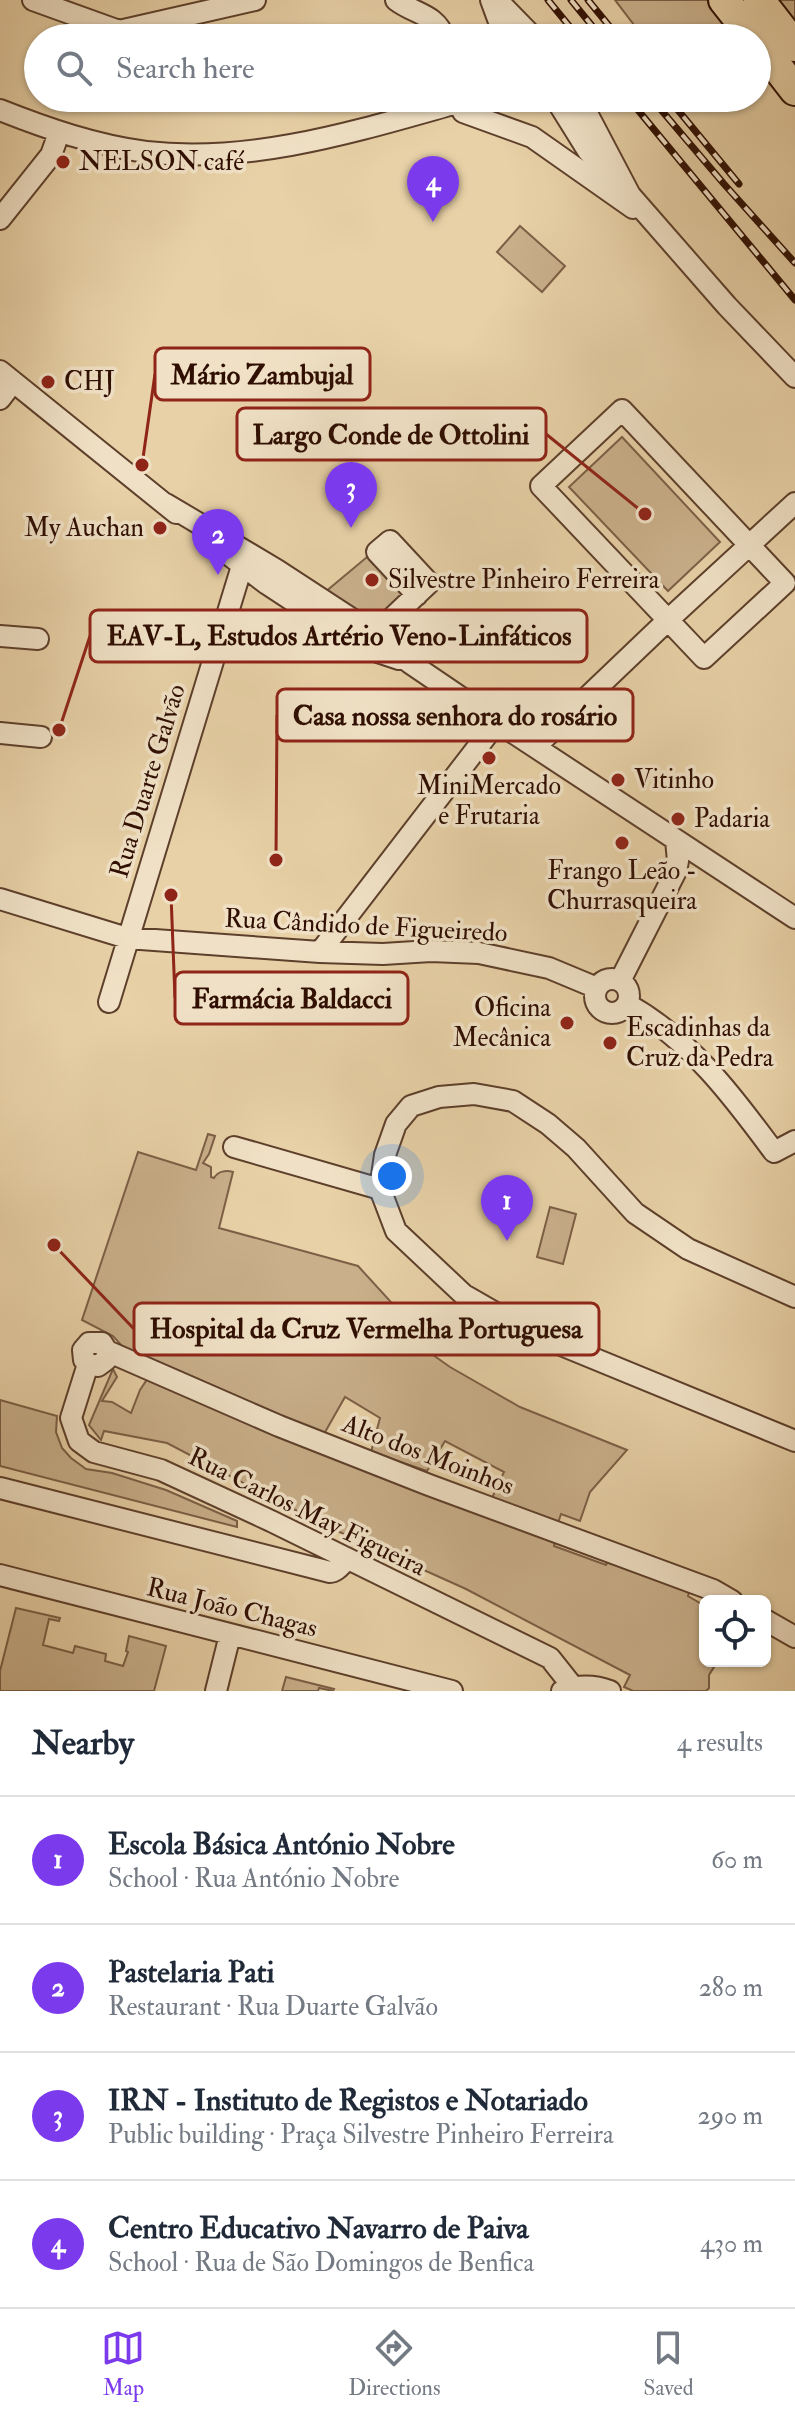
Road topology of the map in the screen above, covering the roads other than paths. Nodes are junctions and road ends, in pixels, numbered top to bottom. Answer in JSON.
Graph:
{"nodes":[{"id":1,"x":33,"y":0,"type":"edge"},
{"id":2,"x":255,"y":0,"type":"edge"},
{"id":3,"x":396,"y":0,"type":"edge"},
{"id":4,"x":724,"y":0,"type":"edge"},
{"id":5,"x":759,"y":0,"type":"edge"},
{"id":6,"x":495,"y":6,"type":"edge"},
{"id":7,"x":178,"y":8,"type":"edge"},
{"id":8,"x":100,"y":24,"type":"edge"},
{"id":9,"x":137,"y":24,"type":"edge"},
{"id":10,"x":438,"y":24,"type":"edge"},
{"id":11,"x":507,"y":24,"type":"edge"},
{"id":12,"x":522,"y":24,"type":"edge"},
{"id":13,"x":743,"y":24,"type":"edge"},
{"id":14,"x":795,"y":46,"type":"edge"},
{"id":15,"x":771,"y":59,"type":"edge"},
{"id":16,"x":795,"y":90,"type":"edge"},
{"id":17,"x":0,"y":110,"type":"edge"},
{"id":18,"x":455,"y":112,"type":"edge"},
{"id":19,"x":480,"y":112,"type":"edge"},
{"id":20,"x":564,"y":112,"type":"edge"},
{"id":21,"x":586,"y":112,"type":"edge"},
{"id":22,"x":59,"y":133,"type":"junction"},
{"id":23,"x":630,"y":195,"type":"junction"},
{"id":24,"x":0,"y":219,"type":"edge"},
{"id":25,"x":653,"y":223,"type":"junction"},
{"id":26,"x":6,"y":377,"type":"edge"},
{"id":27,"x":795,"y":377,"type":"edge"},
{"id":28,"x":0,"y":399,"type":"edge"},
{"id":29,"x":795,"y":503,"type":"edge"},
{"id":30,"x":748,"y":544,"type":"junction"},
{"id":31,"x":240,"y":557,"type":"junction"},
{"id":32,"x":417,"y":595,"type":"dead end"},
{"id":33,"x":668,"y":620,"type":"junction"},
{"id":34,"x":375,"y":634,"type":"junction"},
{"id":35,"x":0,"y":636,"type":"edge"},
{"id":36,"x":38,"y":639,"type":"dead end"},
{"id":37,"x":410,"y":663,"type":"junction"},
{"id":38,"x":497,"y":722,"type":"junction"},
{"id":39,"x":0,"y":733,"type":"edge"},
{"id":40,"x":41,"y":737,"type":"dead end"},
{"id":41,"x":535,"y":747,"type":"junction"},
{"id":42,"x":676,"y":840,"type":"junction"},
{"id":43,"x":0,"y":899,"type":"edge"},
{"id":44,"x":795,"y":918,"type":"edge"},
{"id":45,"x":127,"y":938,"type":"junction"},
{"id":46,"x":320,"y":952,"type":"junction"},
{"id":47,"x":620,"y":981,"type":"junction"},
{"id":48,"x":597,"y":988,"type":"junction"},
{"id":49,"x":109,"y":1002,"type":"dead end"},
{"id":50,"x":627,"y":1004,"type":"junction"},
{"id":51,"x":795,"y":1141,"type":"edge"},
{"id":52,"x":234,"y":1147,"type":"dead end"},
{"id":53,"x":380,"y":1189,"type":"junction"},
{"id":54,"x":795,"y":1297,"type":"edge"},
{"id":55,"x":107,"y":1351,"type":"joint"},
{"id":56,"x":795,"y":1441,"type":"edge"},
{"id":57,"x":0,"y":1488,"type":"edge"},
{"id":58,"x":348,"y":1559,"type":"junction"},
{"id":59,"x":0,"y":1575,"type":"edge"},
{"id":60,"x":722,"y":1595,"type":"edge"},
{"id":61,"x":771,"y":1623,"type":"edge"},
{"id":62,"x":795,"y":1637,"type":"edge"},
{"id":63,"x":228,"y":1643,"type":"dead end"},
{"id":64,"x":567,"y":1689,"type":"edge"},
{"id":65,"x":216,"y":1691,"type":"edge"},
{"id":66,"x":452,"y":1691,"type":"edge"},
{"id":67,"x":610,"y":1691,"type":"edge"}],
"edges":[{"from":1,"to":8,"type":"street"},
{"from":2,"to":7,"type":"street"},
{"from":3,"to":10,"type":"street"},
{"from":4,"to":13,"type":"highway"},
{"from":5,"to":14,"type":"highway"},
{"from":6,"to":11,"type":"street"},
{"from":6,"to":12,"type":"street"},
{"from":7,"to":9,"type":"street"},
{"from":15,"to":16,"type":"highway"},
{"from":17,"to":22,"type":"street"},
{"from":18,"to":22,"type":"street"},
{"from":19,"to":25,"type":"street"},
{"from":20,"to":23,"type":"street"},
{"from":21,"to":23,"type":"street"},
{"from":22,"to":24,"type":"street"},
{"from":23,"to":25,"type":"street"},
{"from":25,"to":27,"type":"street"},
{"from":26,"to":28,"type":"street"},
{"from":26,"to":31,"type":"street"},
{"from":29,"to":30,"type":"street"},
{"from":30,"to":33,"type":"street"},
{"from":30,"to":33,"type":"street"},
{"from":30,"to":33,"type":"street"},
{"from":31,"to":34,"type":"street"},
{"from":31,"to":37,"type":"street"},
{"from":31,"to":45,"type":"street","name":"Rua Duarte Galvão"},
{"from":32,"to":34,"type":"street"},
{"from":33,"to":41,"type":"street"},
{"from":34,"to":37,"type":"street"},
{"from":35,"to":36,"type":"street"},
{"from":37,"to":38,"type":"street"},
{"from":38,"to":41,"type":"street"},
{"from":38,"to":46,"type":"street"},
{"from":39,"to":40,"type":"street"},
{"from":41,"to":42,"type":"street"},
{"from":42,"to":44,"type":"street"},
{"from":42,"to":47,"type":"street"},
{"from":43,"to":45,"type":"street","name":"Rua Cândido de Figueiredo"},
{"from":45,"to":46,"type":"street","name":"Rua Cândido de Figueiredo"},
{"from":45,"to":49,"type":"street","name":"Rua Duarte Galvão"},
{"from":46,"to":48,"type":"street","name":"Rua Cândido de Figueiredo"},
{"from":47,"to":48,"type":"street"},
{"from":47,"to":50,"type":"street"},
{"from":48,"to":50,"type":"street","name":"Rua Cândido de Figueiredo"},
{"from":50,"to":51,"type":"street","name":"Rua Cândido de Figueiredo"},
{"from":52,"to":53,"type":"street"},
{"from":53,"to":54,"type":"street"},
{"from":53,"to":56,"type":"street"},
{"from":55,"to":58,"type":"street","name":"Rua Carlos May Figueira"},
{"from":55,"to":60,"type":"street","name":"Alto dos Moinhos"},
{"from":57,"to":58,"type":"street"},
{"from":58,"to":64,"type":"street","name":"Rua Carlos May Figueira"},
{"from":59,"to":66,"type":"street","name":"Rua João Chagas"},
{"from":61,"to":62,"type":"street"},
{"from":63,"to":65,"type":"street"},
{"from":64,"to":67,"type":"street"}]}
